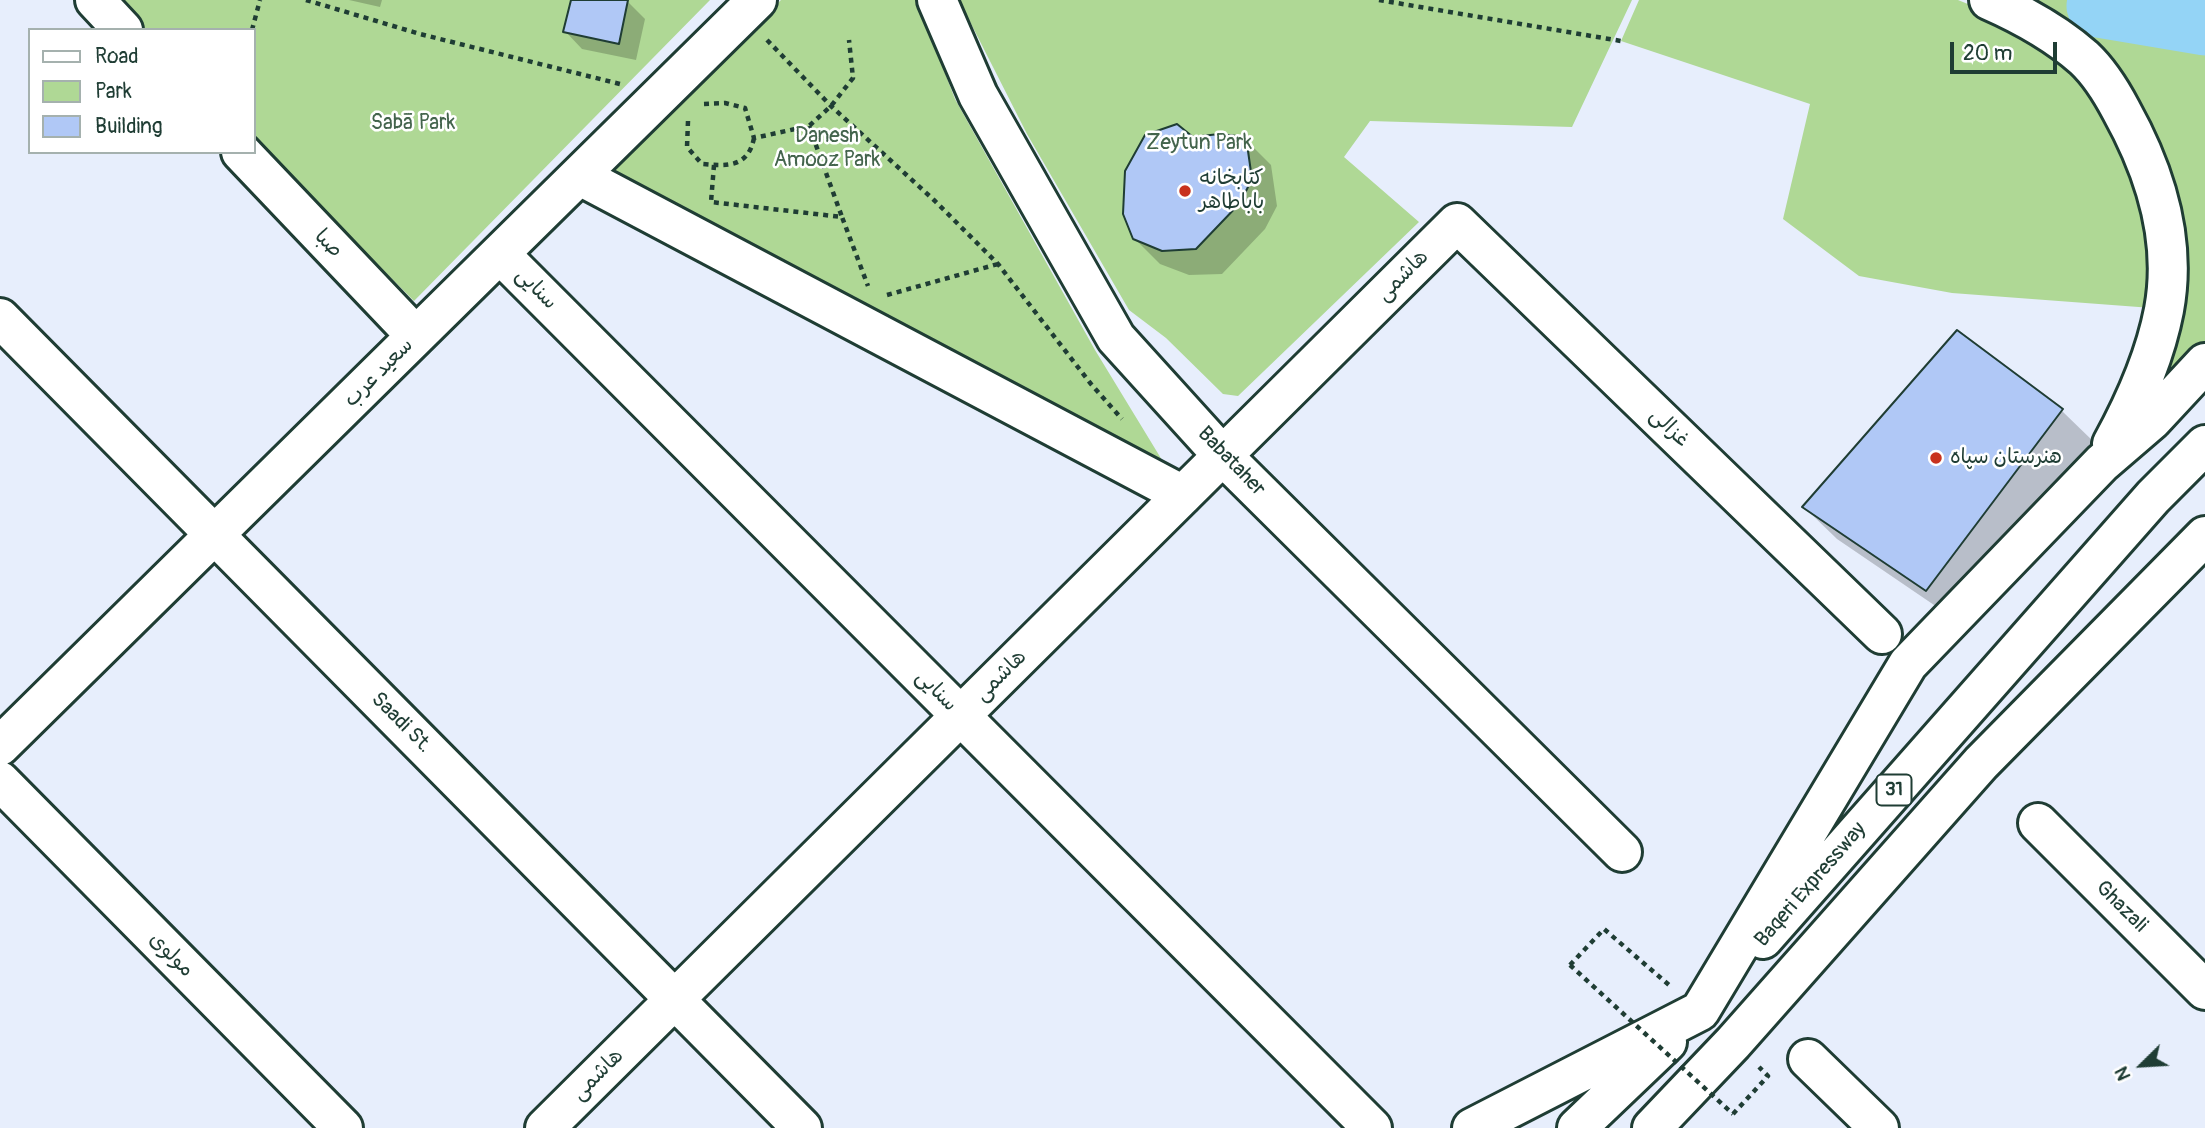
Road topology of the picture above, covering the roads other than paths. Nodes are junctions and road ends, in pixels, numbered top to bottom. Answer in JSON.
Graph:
{"nodes":[{"id":1,"x":95,"y":0,"type":"edge"},
{"id":2,"x":937,"y":0,"type":"edge"},
{"id":3,"x":1989,"y":0,"type":"edge"},
{"id":4,"x":750,"y":7,"type":"edge"},
{"id":5,"x":121,"y":28,"type":"edge"},
{"id":6,"x":243,"y":154,"type":"edge"},
{"id":7,"x":580,"y":176,"type":"junction"},
{"id":8,"x":1457,"y":223,"type":"joint"},
{"id":9,"x":500,"y":254,"type":"junction"},
{"id":10,"x":0,"y":318,"type":"edge"},
{"id":11,"x":416,"y":336,"type":"junction"},
{"id":12,"x":2205,"y":363,"type":"edge"},
{"id":13,"x":2205,"y":445,"type":"edge"},
{"id":14,"x":1223,"y":456,"type":"junction"},
{"id":15,"x":2102,"y":463,"type":"junction"},
{"id":16,"x":1183,"y":495,"type":"junction"},
{"id":17,"x":215,"y":535,"type":"junction"},
{"id":18,"x":2205,"y":536,"type":"edge"},
{"id":19,"x":1882,"y":634,"type":"dead end"},
{"id":20,"x":960,"y":716,"type":"junction"},
{"id":21,"x":0,"y":746,"type":"edge"},
{"id":22,"x":0,"y":781,"type":"edge"},
{"id":23,"x":2038,"y":823,"type":"dead end"},
{"id":24,"x":1622,"y":852,"type":"dead end"},
{"id":25,"x":2205,"y":990,"type":"edge"},
{"id":26,"x":675,"y":999,"type":"junction"},
{"id":27,"x":1699,"y":1011,"type":"junction"},
{"id":28,"x":1733,"y":1043,"type":"junction"},
{"id":29,"x":1808,"y":1059,"type":"dead end"},
{"id":30,"x":343,"y":1128,"type":"edge"},
{"id":31,"x":545,"y":1128,"type":"edge"},
{"id":32,"x":802,"y":1128,"type":"edge"},
{"id":33,"x":1372,"y":1128,"type":"edge"},
{"id":34,"x":1472,"y":1128,"type":"edge"},
{"id":35,"x":1577,"y":1128,"type":"edge"},
{"id":36,"x":1652,"y":1128,"type":"edge"},
{"id":37,"x":1683,"y":1128,"type":"edge"},
{"id":38,"x":1880,"y":1128,"type":"edge"}],
"edges":[{"from":1,"to":5,"type":"main road"},
{"from":2,"to":14,"type":"main road","name":"Babataher"},
{"from":3,"to":15,"type":"main road"},
{"from":4,"to":7,"type":"main road","name":"سعید عرب"},
{"from":6,"to":11,"type":"main road","name":"صبا"},
{"from":7,"to":9,"type":"main road","name":"سعید عرب"},
{"from":7,"to":16,"type":"main road"},
{"from":8,"to":14,"type":"main road","name":"هاشمی"},
{"from":8,"to":19,"type":"main road","name":"غزالی"},
{"from":9,"to":11,"type":"main road","name":"سعید عرب"},
{"from":9,"to":20,"type":"main road","name":"سنایی"},
{"from":10,"to":17,"type":"main road","name":"Saadi St."},
{"from":11,"to":17,"type":"main road","name":"سعید عرب"},
{"from":12,"to":15,"type":"main road"},
{"from":13,"to":27,"type":"main road","name":"Baqeri Expressway","number":"31"},
{"from":14,"to":16,"type":"main road","name":"هاشمی"},
{"from":14,"to":24,"type":"main road","name":"Babataher"},
{"from":15,"to":27,"type":"main road"},
{"from":16,"to":20,"type":"main road","name":"هاشمی"},
{"from":17,"to":21,"type":"main road","name":"سعید عرب"},
{"from":17,"to":26,"type":"main road","name":"Saadi St."},
{"from":18,"to":28,"type":"main road","number":"31"},
{"from":20,"to":26,"type":"main road","name":"هاشمی"},
{"from":20,"to":33,"type":"main road","name":"سنایی"},
{"from":22,"to":30,"type":"main road","name":"مولوی"},
{"from":23,"to":25,"type":"main road","name":"Ghazali"},
{"from":26,"to":31,"type":"main road","name":"هاشمی"},
{"from":26,"to":32,"type":"main road","name":"Saadi St."},
{"from":27,"to":34,"type":"main road"},
{"from":27,"to":35,"type":"main road","name":"Baqeri Expressway","number":"31"},
{"from":28,"to":36,"type":"main road","number":"31"},
{"from":28,"to":37,"type":"main road"},
{"from":29,"to":38,"type":"main road"}]}
